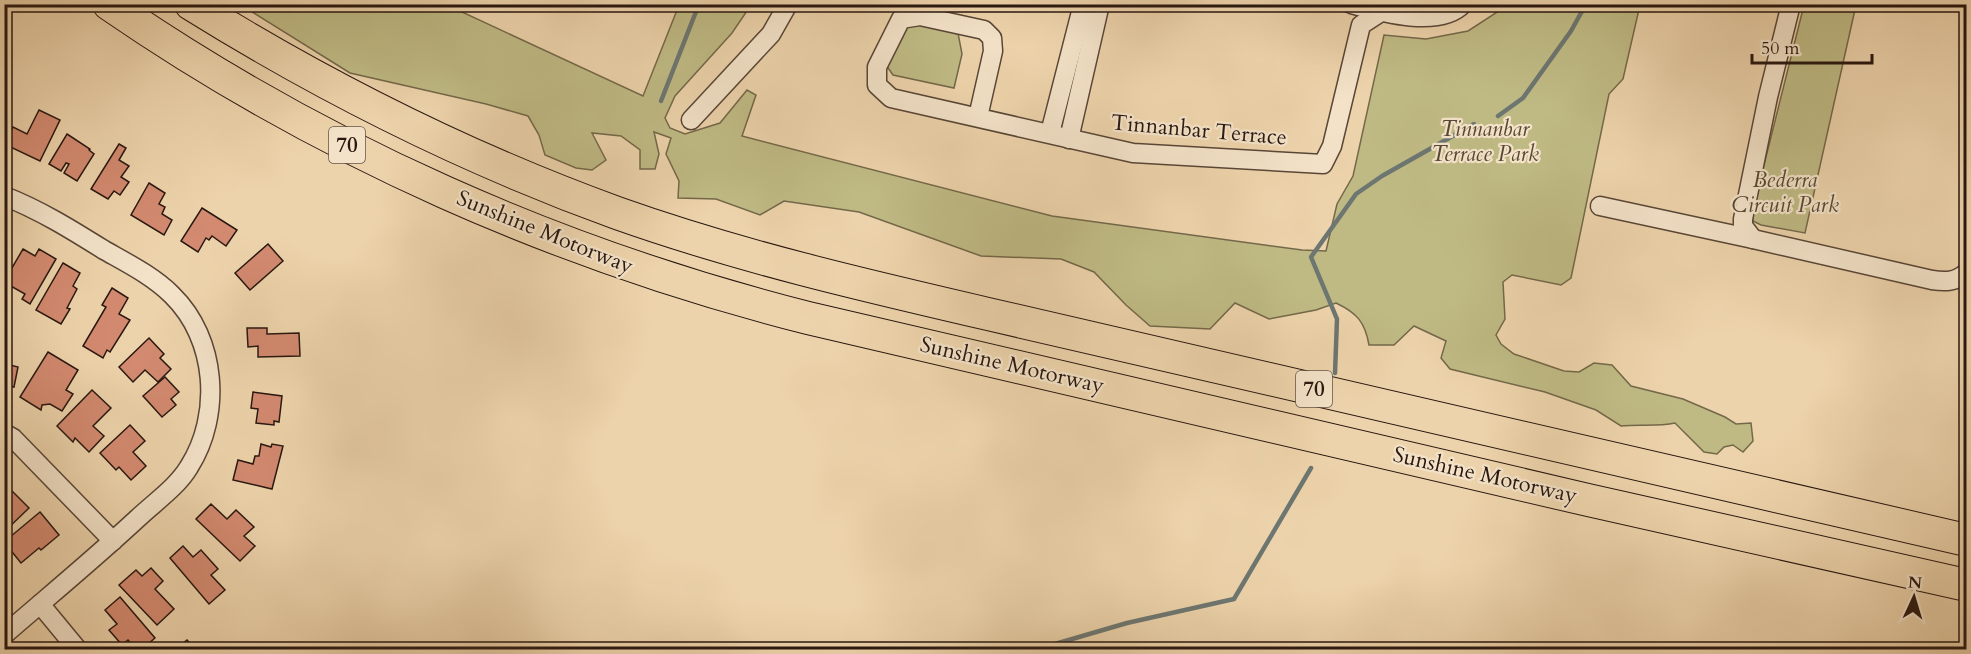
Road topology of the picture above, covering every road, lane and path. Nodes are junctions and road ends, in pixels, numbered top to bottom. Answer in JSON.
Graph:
{"nodes":[{"id":1,"x":109,"y":4,"type":"edge"},
{"id":2,"x":191,"y":4,"type":"edge"},
{"id":3,"x":788,"y":4,"type":"edge"},
{"id":4,"x":1083,"y":4,"type":"edge"},
{"id":5,"x":1100,"y":4,"type":"edge"},
{"id":6,"x":1351,"y":4,"type":"edge"},
{"id":7,"x":1463,"y":4,"type":"edge"},
{"id":8,"x":1791,"y":4,"type":"edge"},
{"id":9,"x":1382,"y":12,"type":"junction"},
{"id":10,"x":978,"y":117,"type":"junction"},
{"id":11,"x":691,"y":120,"type":"dead end"},
{"id":12,"x":1050,"y":133,"type":"junction"},
{"id":13,"x":1069,"y":139,"type":"junction"},
{"id":14,"x":4,"y":196,"type":"edge"},
{"id":15,"x":1600,"y":206,"type":"dead end"},
{"id":16,"x":1753,"y":239,"type":"junction"},
{"id":17,"x":1966,"y":273,"type":"edge"},
{"id":18,"x":4,"y":433,"type":"edge"},
{"id":19,"x":1966,"y":540,"type":"edge"},
{"id":20,"x":113,"y":541,"type":"junction"},
{"id":21,"x":1966,"y":585,"type":"edge"},
{"id":22,"x":40,"y":604,"type":"junction"},
{"id":23,"x":4,"y":634,"type":"edge"},
{"id":24,"x":78,"y":650,"type":"edge"}],
"edges":[{"from":1,"to":21,"type":"highway","name":"Sunshine Motorway","number":"70"},
{"from":2,"to":19,"type":"highway","name":"Sunshine Motorway","number":"70"},
{"from":3,"to":11,"type":"street"},
{"from":4,"to":12,"type":"street"},
{"from":5,"to":13,"type":"street"},
{"from":6,"to":9,"type":"street"},
{"from":7,"to":9,"type":"street"},
{"from":8,"to":16,"type":"street"},
{"from":9,"to":13,"type":"street","name":"Tinnanbar Terrace"},
{"from":10,"to":10,"type":"street","name":"Tinnanbar Terrace"},
{"from":10,"to":12,"type":"street","name":"Tinnanbar Terrace"},
{"from":12,"to":13,"type":"street","name":"Tinnanbar Terrace"},
{"from":14,"to":20,"type":"street"},
{"from":15,"to":16,"type":"street"},
{"from":16,"to":17,"type":"street"},
{"from":18,"to":20,"type":"street"},
{"from":20,"to":22,"type":"street"},
{"from":22,"to":23,"type":"street"},
{"from":22,"to":24,"type":"street"}]}
